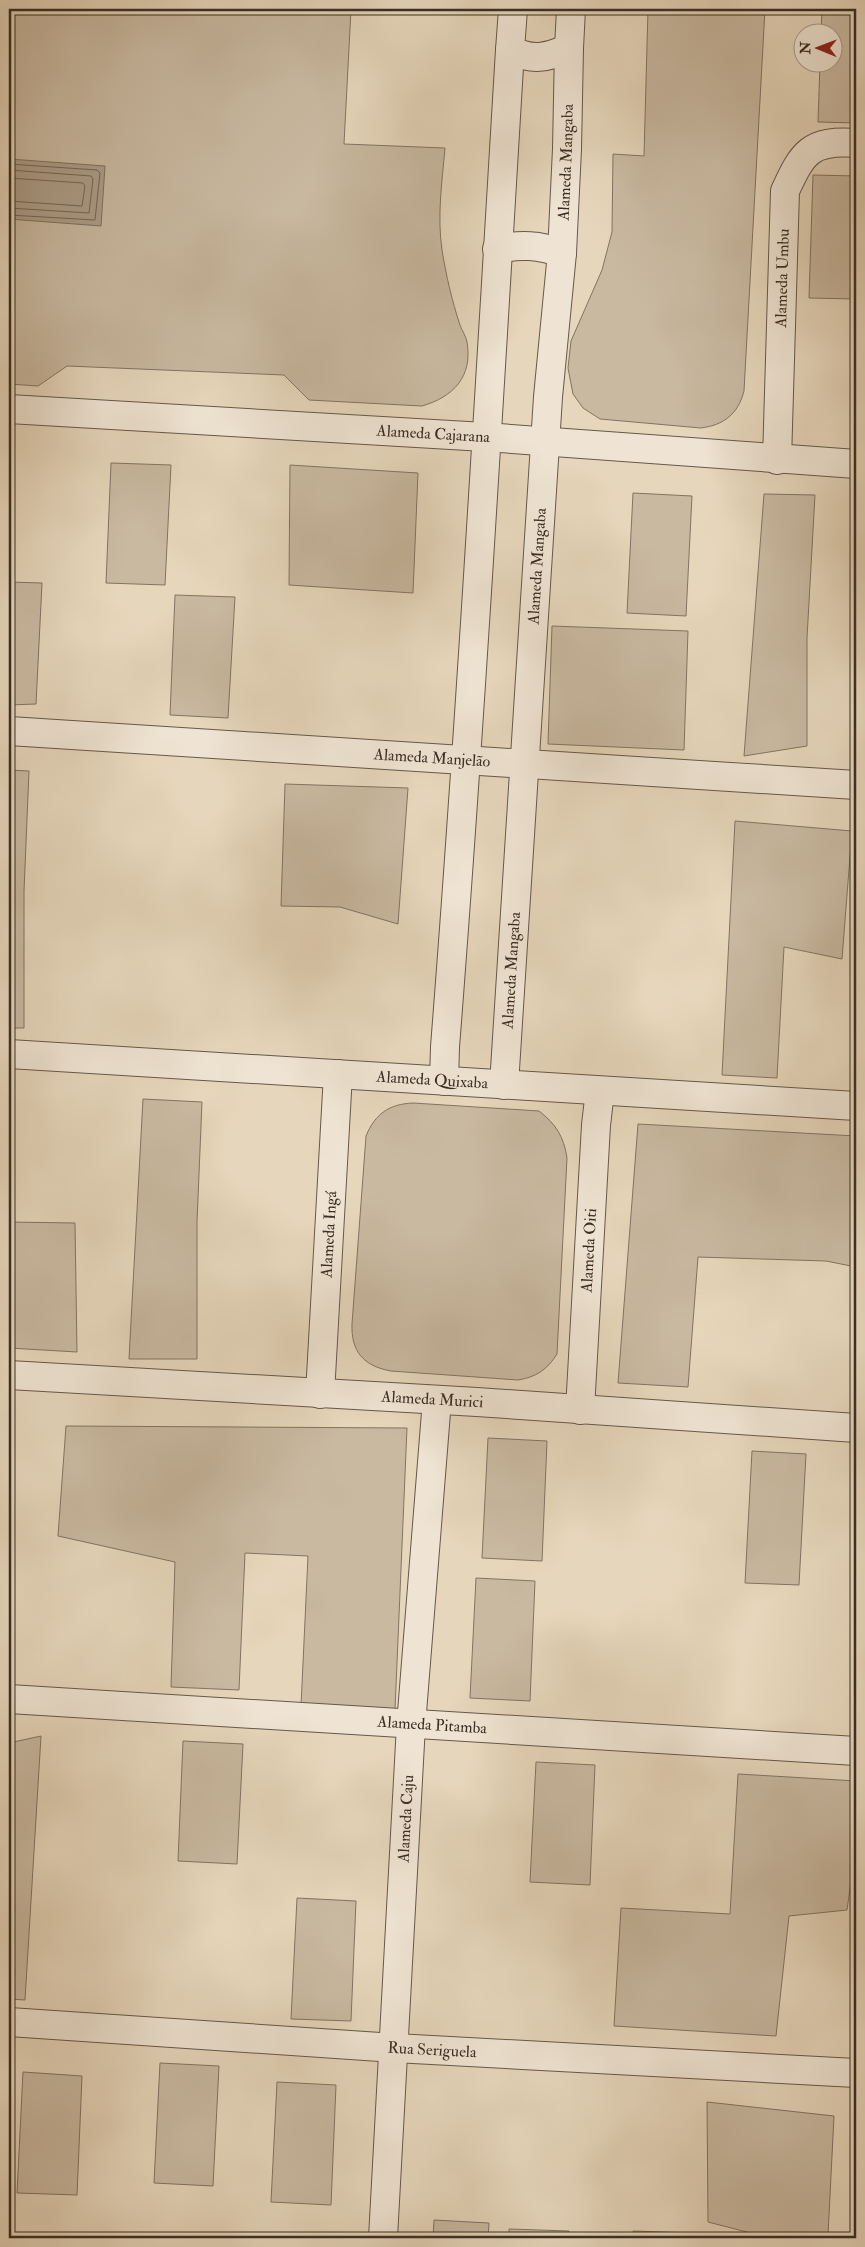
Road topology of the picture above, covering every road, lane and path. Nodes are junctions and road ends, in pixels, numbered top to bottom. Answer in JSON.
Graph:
{"nodes":[{"id":1,"x":513,"y":9,"type":"edge"},
{"id":2,"x":571,"y":9,"type":"edge"},
{"id":3,"x":568,"y":48,"type":"junction"},
{"id":4,"x":510,"y":50,"type":"junction"},
{"id":5,"x":856,"y":143,"type":"edge"},
{"id":6,"x":497,"y":249,"type":"junction"},
{"id":7,"x":562,"y":253,"type":"junction"},
{"id":8,"x":9,"y":409,"type":"edge"},
{"id":9,"x":486,"y":437,"type":"junction"},
{"id":10,"x":546,"y":441,"type":"junction"},
{"id":11,"x":777,"y":460,"type":"junction"},
{"id":12,"x":856,"y":464,"type":"edge"},
{"id":13,"x":9,"y":731,"type":"edge"},
{"id":14,"x":467,"y":760,"type":"junction"},
{"id":15,"x":524,"y":763,"type":"junction"},
{"id":16,"x":856,"y":785,"type":"edge"},
{"id":17,"x":9,"y":1054,"type":"edge"},
{"id":18,"x":338,"y":1074,"type":"junction"},
{"id":19,"x":444,"y":1081,"type":"junction"},
{"id":20,"x":504,"y":1084,"type":"junction"},
{"id":21,"x":600,"y":1091,"type":"junction"},
{"id":22,"x":856,"y":1106,"type":"edge"},
{"id":23,"x":9,"y":1375,"type":"edge"},
{"id":24,"x":320,"y":1394,"type":"junction"},
{"id":25,"x":437,"y":1400,"type":"junction"},
{"id":26,"x":580,"y":1410,"type":"junction"},
{"id":27,"x":856,"y":1428,"type":"edge"},
{"id":28,"x":9,"y":1699,"type":"edge"},
{"id":29,"x":412,"y":1725,"type":"junction"},
{"id":30,"x":856,"y":1750,"type":"edge"},
{"id":31,"x":9,"y":2022,"type":"edge"},
{"id":32,"x":395,"y":2048,"type":"junction"},
{"id":33,"x":856,"y":2073,"type":"edge"},
{"id":34,"x":383,"y":2238,"type":"edge"}],
"edges":[{"from":1,"to":4,"type":"street"},
{"from":2,"to":3,"type":"street","name":"Alameda Mangaba"},
{"from":3,"to":4,"type":"street"},
{"from":3,"to":7,"type":"street","name":"Alameda Mangaba"},
{"from":4,"to":6,"type":"street"},
{"from":5,"to":11,"type":"street","name":"Alameda Umbu"},
{"from":6,"to":7,"type":"street"},
{"from":6,"to":9,"type":"street"},
{"from":7,"to":10,"type":"street","name":"Alameda Mangaba"},
{"from":8,"to":9,"type":"street","name":"Alameda Cajarana"},
{"from":9,"to":10,"type":"street","name":"Alameda Cajarana"},
{"from":9,"to":14,"type":"street"},
{"from":10,"to":11,"type":"street","name":"Alameda Cajarana"},
{"from":10,"to":15,"type":"street","name":"Alameda Mangaba"},
{"from":11,"to":12,"type":"street","name":"Alameda Cajarana"},
{"from":13,"to":14,"type":"street","name":"Alameda Manjelão"},
{"from":14,"to":15,"type":"street","name":"Alameda Manjelão"},
{"from":14,"to":19,"type":"street"},
{"from":15,"to":16,"type":"street","name":"Alameda Manjelão"},
{"from":15,"to":20,"type":"street","name":"Alameda Mangaba"},
{"from":17,"to":18,"type":"street","name":"Alameda Quixaba"},
{"from":18,"to":19,"type":"street","name":"Alameda Quixaba"},
{"from":18,"to":24,"type":"street","name":"Alameda Ingá"},
{"from":19,"to":20,"type":"street","name":"Alameda Quixaba"},
{"from":20,"to":21,"type":"street","name":"Alameda Quixaba"},
{"from":21,"to":22,"type":"street","name":"Alameda Quixaba"},
{"from":21,"to":26,"type":"street","name":"Alameda Oiti"},
{"from":23,"to":24,"type":"street","name":"Alameda Murici"},
{"from":24,"to":25,"type":"street","name":"Alameda Murici"},
{"from":25,"to":26,"type":"street","name":"Alameda Murici"},
{"from":25,"to":29,"type":"street","name":"Alameda Caju"},
{"from":26,"to":27,"type":"street","name":"Alameda Murici"},
{"from":28,"to":29,"type":"street","name":"Alameda Pitamba"},
{"from":29,"to":30,"type":"street","name":"Alameda Pitamba"},
{"from":29,"to":32,"type":"street","name":"Alameda Caju"},
{"from":31,"to":32,"type":"street","name":"Rua Seriguela"},
{"from":32,"to":33,"type":"street","name":"Rua Seriguela"},
{"from":32,"to":34,"type":"street","name":"Alameda Caju"}]}
